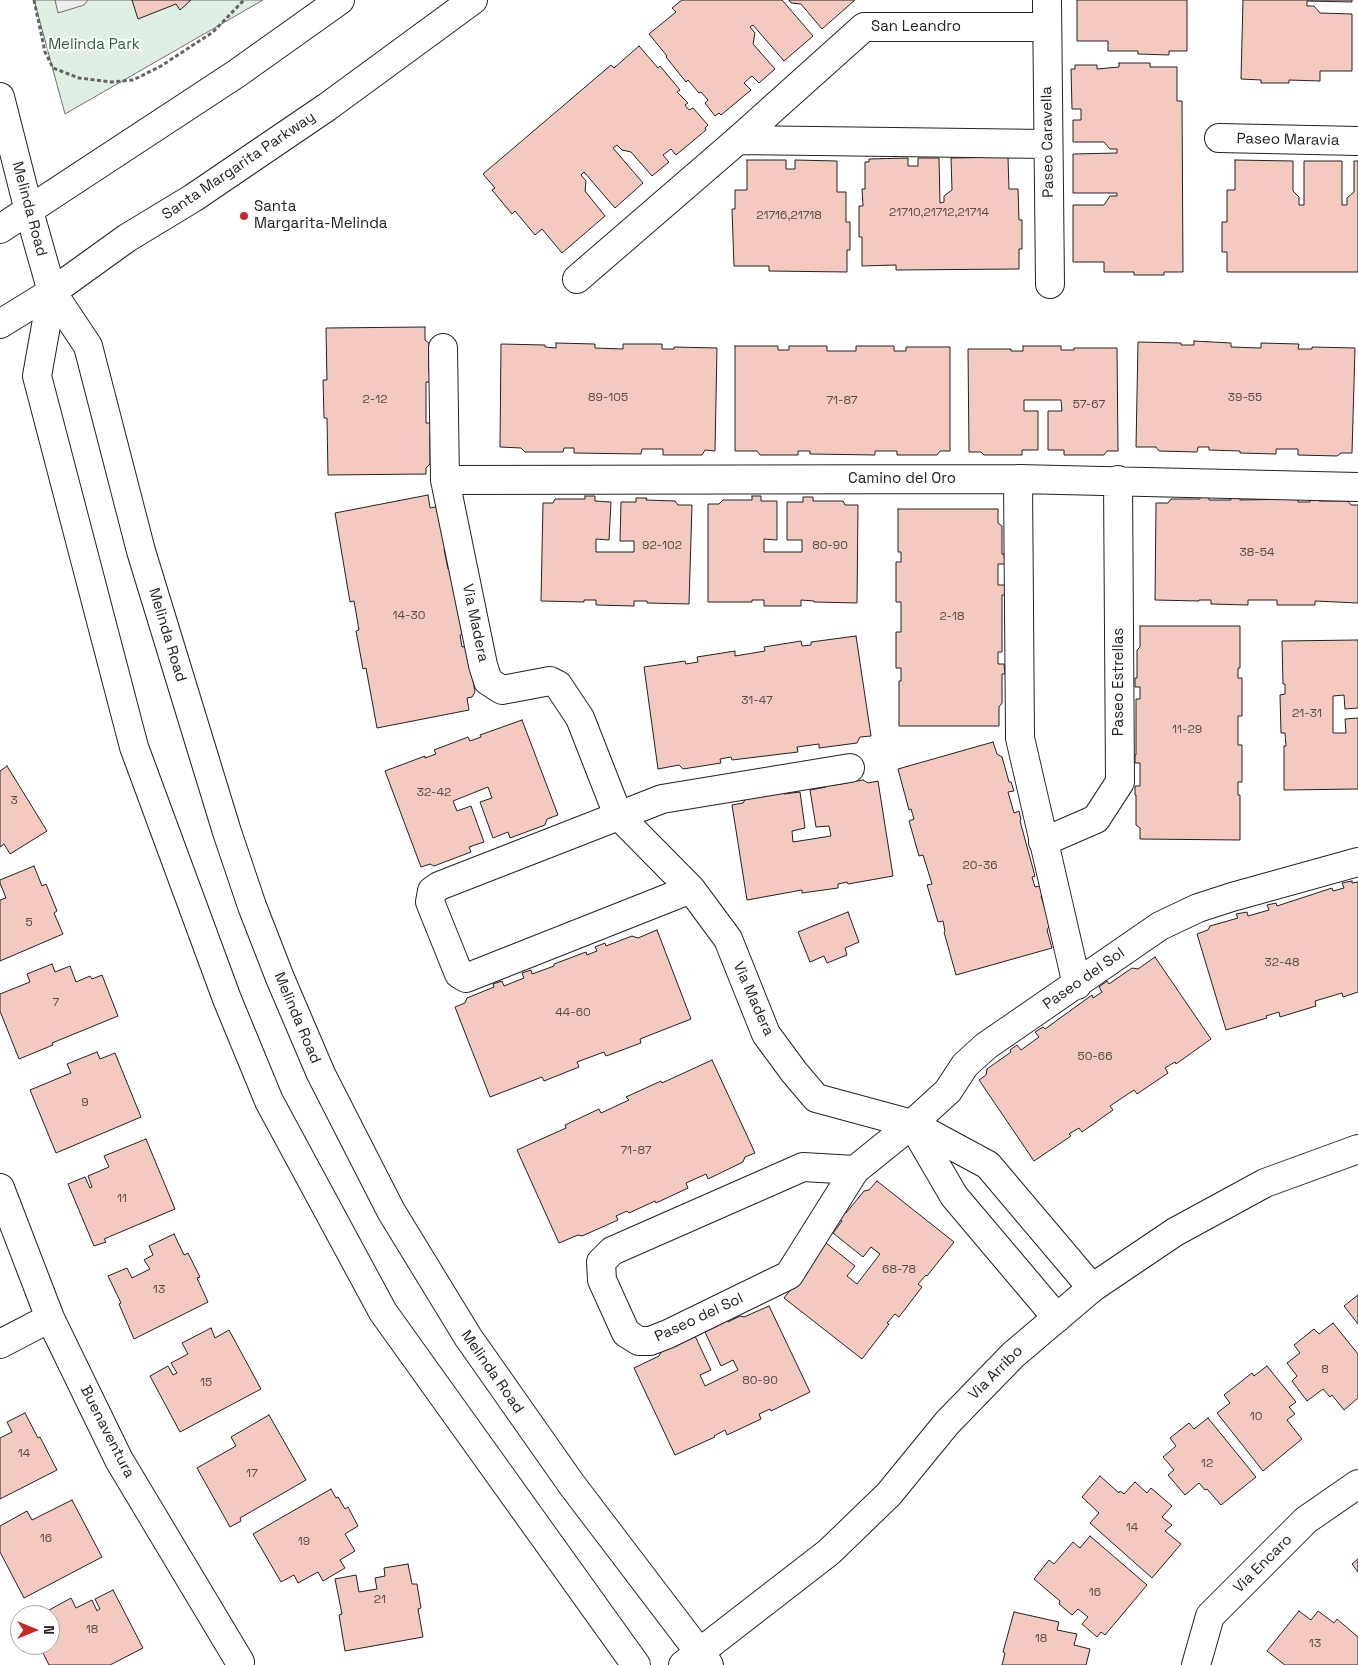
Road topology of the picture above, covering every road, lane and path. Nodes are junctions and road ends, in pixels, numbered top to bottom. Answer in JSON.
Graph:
{"nodes":[{"id":1,"x":34,"y":0,"type":"edge"},
{"id":2,"x":244,"y":0,"type":"edge"},
{"id":3,"x":340,"y":0,"type":"edge"},
{"id":4,"x":473,"y":0,"type":"edge"},
{"id":5,"x":1047,"y":13,"type":"edge"},
{"id":6,"x":0,"y":97,"type":"edge"},
{"id":7,"x":1219,"y":138,"type":"dead end"},
{"id":8,"x":738,"y":140,"type":"junction"},
{"id":9,"x":1358,"y":141,"type":"edge"},
{"id":10,"x":1047,"y":144,"type":"junction"},
{"id":11,"x":29,"y":211,"type":"junction"},
{"id":12,"x":0,"y":229,"type":"edge"},
{"id":13,"x":577,"y":279,"type":"dead end"},
{"id":14,"x":1050,"y":284,"type":"dead end"},
{"id":15,"x":52,"y":292,"type":"junction"},
{"id":16,"x":0,"y":324,"type":"edge"},
{"id":17,"x":443,"y":348,"type":"dead end"},
{"id":18,"x":1018,"y":479,"type":"junction"},
{"id":19,"x":445,"y":480,"type":"junction"},
{"id":20,"x":1118,"y":480,"type":"junction"},
{"id":21,"x":1358,"y":487,"type":"edge"},
{"id":22,"x":850,"y":768,"type":"dead end"},
{"id":23,"x":618,"y":815,"type":"junction"},
{"id":24,"x":1043,"y":842,"type":"junction"},
{"id":25,"x":1358,"y":862,"type":"edge"},
{"id":26,"x":691,"y":889,"type":"junction"},
{"id":27,"x":1076,"y":985,"type":"junction"},
{"id":28,"x":912,"y":1124,"type":"junction"},
{"id":29,"x":1358,"y":1149,"type":"edge"},
{"id":30,"x":855,"y":1170,"type":"junction"},
{"id":31,"x":0,"y":1188,"type":"edge"},
{"id":32,"x":1092,"y":1288,"type":"junction"},
{"id":33,"x":50,"y":1318,"type":"junction"},
{"id":34,"x":1057,"y":1318,"type":"junction"},
{"id":35,"x":0,"y":1344,"type":"edge"},
{"id":36,"x":1358,"y":1484,"type":"edge"},
{"id":37,"x":697,"y":1661,"type":"edge"},
{"id":38,"x":240,"y":1662,"type":"dead end"},
{"id":39,"x":636,"y":1665,"type":"edge"},
{"id":40,"x":1196,"y":1665,"type":"edge"}],
"edges":[{"from":1,"to":2,"type":"path"},
{"from":3,"to":11,"type":"street"},
{"from":4,"to":15,"type":"street","name":"Santa Margarita Parkway"},
{"from":5,"to":8,"type":"street","name":"San Leandro"},
{"from":5,"to":10,"type":"street","name":"Paseo Caravella"},
{"from":6,"to":11,"type":"street","name":"Melinda Road"},
{"from":7,"to":9,"type":"street","name":"Paseo Maravia"},
{"from":8,"to":10,"type":"street"},
{"from":8,"to":13,"type":"street","name":"San Leandro"},
{"from":10,"to":14,"type":"street","name":"Paseo Caravella"},
{"from":11,"to":12,"type":"street"},
{"from":11,"to":15,"type":"street","name":"Melinda Road"},
{"from":15,"to":16,"type":"street","name":"Santa Margarita Parkway"},
{"from":15,"to":37,"type":"street","name":"Melinda Road"},
{"from":15,"to":39,"type":"street","name":"Melinda Road"},
{"from":17,"to":19,"type":"street","name":"Via Madera"},
{"from":18,"to":19,"type":"street","name":"Camino del Oro"},
{"from":18,"to":20,"type":"street","name":"Camino del Oro"},
{"from":18,"to":24,"type":"street"},
{"from":19,"to":23,"type":"street","name":"Via Madera"},
{"from":20,"to":21,"type":"street","name":"Camino del Oro"},
{"from":20,"to":24,"type":"street","name":"Paseo Estrellas"},
{"from":22,"to":23,"type":"street"},
{"from":23,"to":26,"type":"street","name":"Via Madera"},
{"from":23,"to":26,"type":"street"},
{"from":24,"to":27,"type":"street"},
{"from":25,"to":27,"type":"street","name":"Paseo del Sol"},
{"from":26,"to":28,"type":"street","name":"Via Madera"},
{"from":27,"to":28,"type":"street","name":"Paseo del Sol"},
{"from":28,"to":30,"type":"street","name":"Paseo del Sol"},
{"from":28,"to":32,"type":"street","name":"Via Madera"},
{"from":28,"to":34,"type":"street"},
{"from":29,"to":32,"type":"street","name":"Via Arribo"},
{"from":30,"to":30,"type":"street","name":"Paseo del Sol"},
{"from":31,"to":33,"type":"street","name":"Buenaventura"},
{"from":32,"to":34,"type":"street","name":"Via Arribo"},
{"from":33,"to":35,"type":"street"},
{"from":33,"to":38,"type":"street","name":"Buenaventura"},
{"from":34,"to":37,"type":"street","name":"Via Arribo"},
{"from":36,"to":40,"type":"street","name":"Via Encaro"}]}
